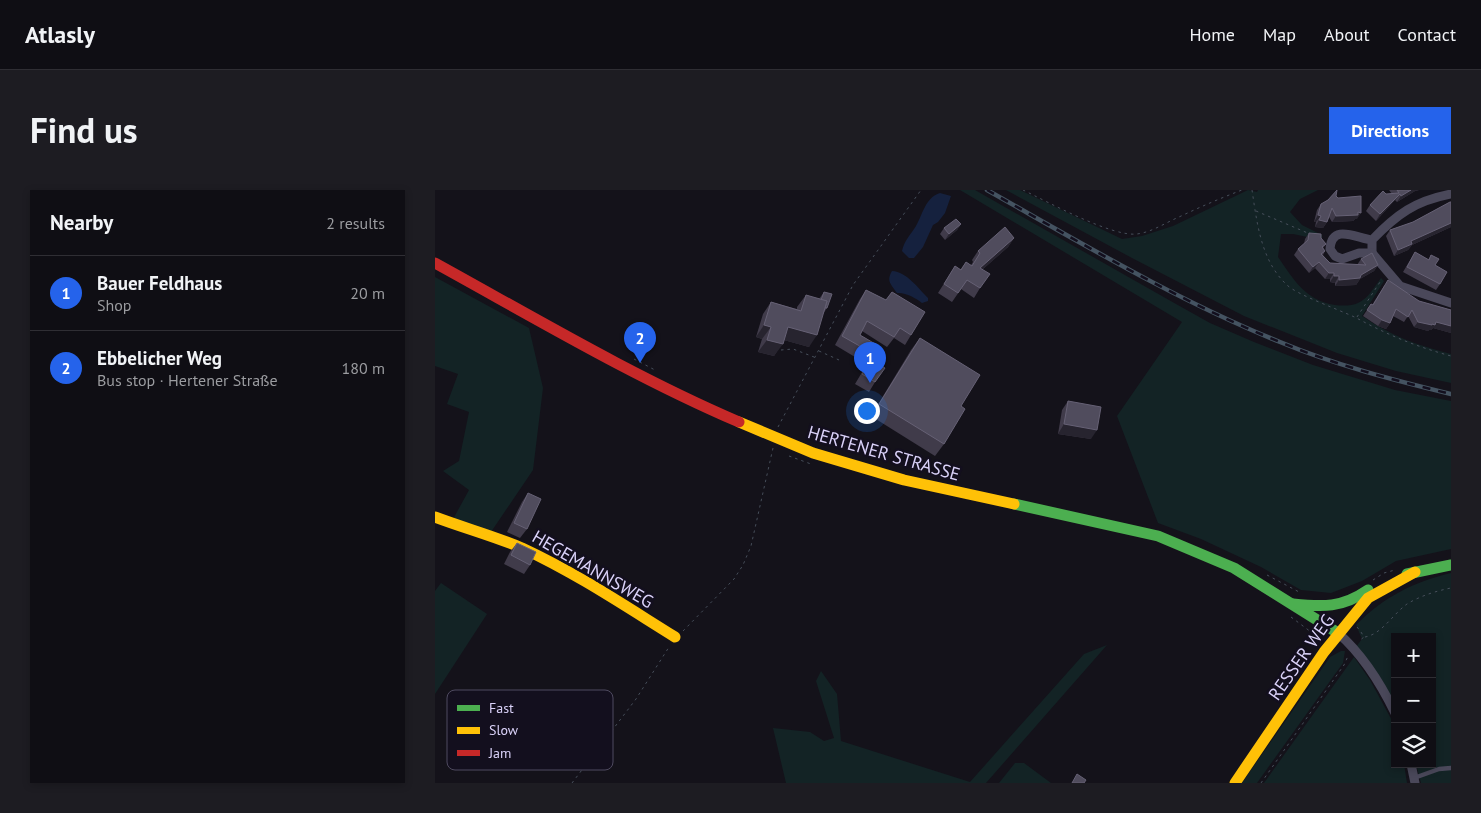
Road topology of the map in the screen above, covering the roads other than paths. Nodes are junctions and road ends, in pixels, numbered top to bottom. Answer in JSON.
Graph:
{"nodes":[{"id":1,"x":1451,"y":194,"type":"edge"},
{"id":2,"x":1372,"y":240,"type":"junction"},
{"id":3,"x":1373,"y":253,"type":"junction"},
{"id":4,"x":435,"y":263,"type":"edge"},
{"id":5,"x":1451,"y":303,"type":"edge"},
{"id":6,"x":435,"y":517,"type":"edge"},
{"id":7,"x":1451,"y":565,"type":"edge"},
{"id":8,"x":1415,"y":572,"type":"junction"},
{"id":9,"x":1290,"y":603,"type":"junction"},
{"id":10,"x":1338,"y":634,"type":"junction"},
{"id":11,"x":675,"y":638,"type":"road end"},
{"id":12,"x":1391,"y":706,"type":"edge"},
{"id":13,"x":1412,"y":768,"type":"edge"},
{"id":14,"x":1451,"y":768,"type":"edge"},
{"id":15,"x":1414,"y":781,"type":"edge"},
{"id":16,"x":1235,"y":783,"type":"edge"}],
"edges":[{"from":1,"to":2,"type":"street"},
{"from":2,"to":3,"type":"street"},
{"from":2,"to":3,"type":"street"},
{"from":3,"to":5,"type":"street"},
{"from":4,"to":9,"type":"main road","name":"HERTENER STRASSE"},
{"from":6,"to":11,"type":"main road","name":"HEGEMANNSWEG"},
{"from":7,"to":8,"type":"main road","name":"RESSER WEG"},
{"from":8,"to":9,"type":"main road","name":"RESSER WEG"},
{"from":8,"to":10,"type":"main road","name":"RESSER WEG"},
{"from":9,"to":10,"type":"main road","name":"HERTENER STRASSE"},
{"from":10,"to":12,"type":"street"},
{"from":10,"to":16,"type":"main road","name":"RESSER WEG"},
{"from":13,"to":15,"type":"street"},
{"from":14,"to":15,"type":"lane"}]}
